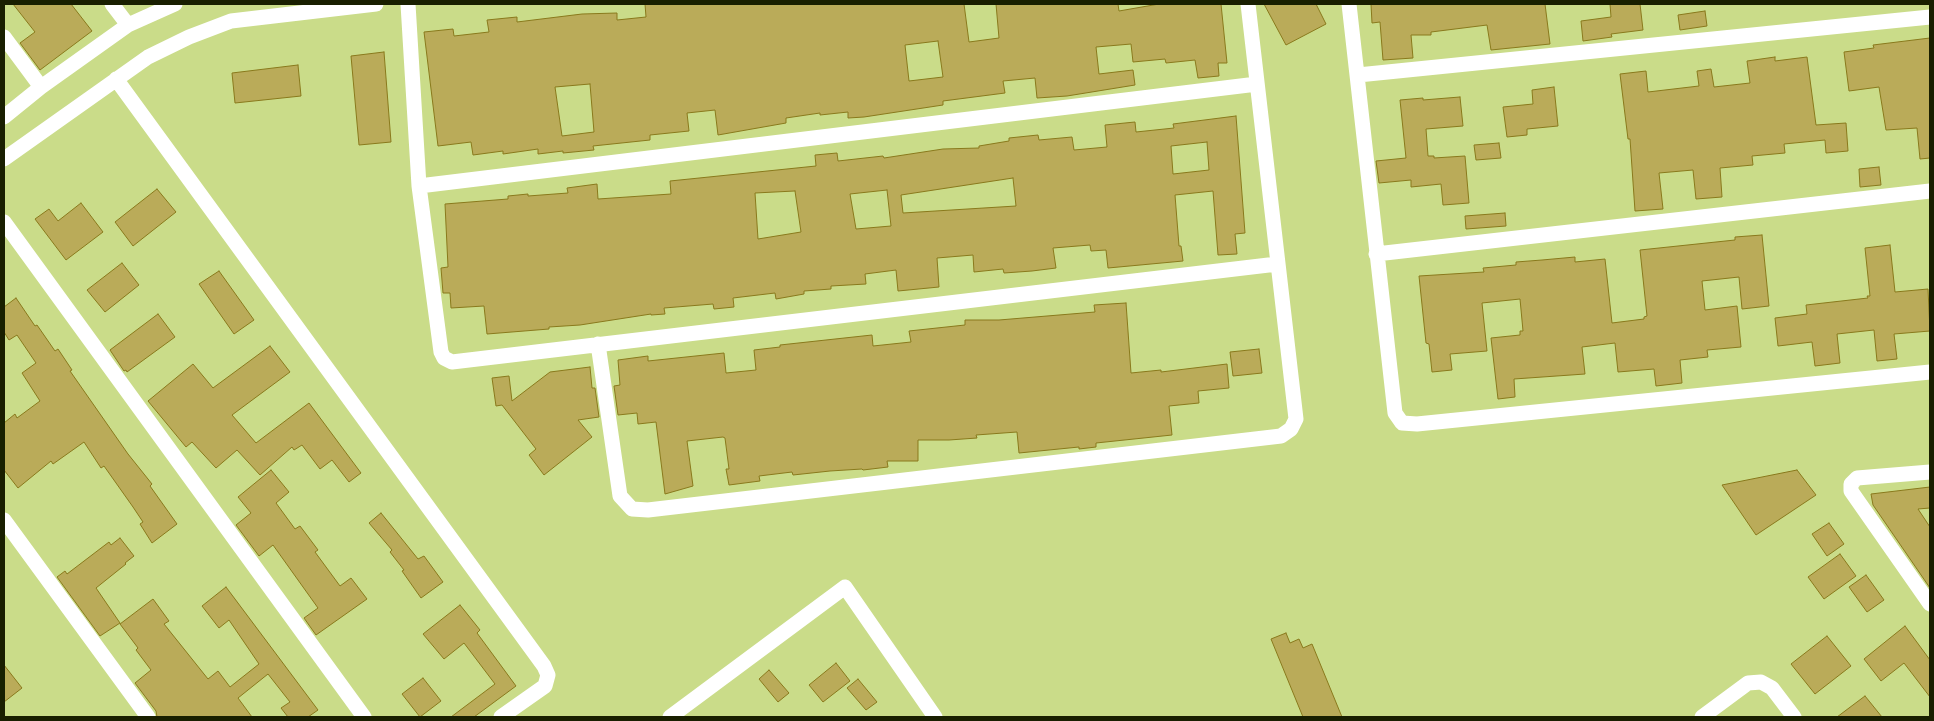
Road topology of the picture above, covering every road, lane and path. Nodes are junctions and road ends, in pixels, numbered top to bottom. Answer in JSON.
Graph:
{"nodes":[{"id":1,"x":112,"y":4,"type":"edge"},
{"id":2,"x":175,"y":4,"type":"edge"},
{"id":3,"x":376,"y":4,"type":"edge"},
{"id":4,"x":408,"y":4,"type":"edge"},
{"id":5,"x":1248,"y":4,"type":"edge"},
{"id":6,"x":1349,"y":4,"type":"edge"},
{"id":7,"x":1930,"y":17,"type":"edge"},
{"id":8,"x":128,"y":25,"type":"junction"},
{"id":9,"x":4,"y":38,"type":"edge"},
{"id":10,"x":1358,"y":74,"type":"junction"},
{"id":11,"x":116,"y":79,"type":"junction"},
{"id":12,"x":1257,"y":84,"type":"junction"},
{"id":13,"x":41,"y":87,"type":"junction"},
{"id":14,"x":4,"y":117,"type":"edge"},
{"id":15,"x":4,"y":159,"type":"edge"},
{"id":16,"x":420,"y":186,"type":"junction"},
{"id":17,"x":1930,"y":191,"type":"edge"},
{"id":18,"x":4,"y":222,"type":"edge"},
{"id":19,"x":1376,"y":254,"type":"junction"},
{"id":20,"x":1277,"y":264,"type":"junction"},
{"id":21,"x":598,"y":344,"type":"junction"},
{"id":22,"x":1930,"y":372,"type":"edge"},
{"id":23,"x":1930,"y":472,"type":"edge"},
{"id":24,"x":4,"y":520,"type":"edge"},
{"id":25,"x":1930,"y":604,"type":"edge"},
{"id":26,"x":689,"y":712,"type":"edge"},
{"id":27,"x":148,"y":717,"type":"edge"},
{"id":28,"x":364,"y":717,"type":"edge"},
{"id":29,"x":501,"y":717,"type":"edge"},
{"id":30,"x":670,"y":717,"type":"edge"},
{"id":31,"x":935,"y":717,"type":"edge"},
{"id":32,"x":1702,"y":717,"type":"edge"},
{"id":33,"x":1794,"y":717,"type":"edge"}],
"edges":[{"from":1,"to":8,"type":"street"},
{"from":2,"to":8,"type":"street"},
{"from":3,"to":11,"type":"street"},
{"from":4,"to":16,"type":"street"},
{"from":5,"to":12,"type":"street"},
{"from":6,"to":10,"type":"street"},
{"from":7,"to":10,"type":"street"},
{"from":8,"to":13,"type":"street"},
{"from":9,"to":13,"type":"street"},
{"from":10,"to":19,"type":"street"},
{"from":11,"to":15,"type":"street"},
{"from":11,"to":29,"type":"street"},
{"from":12,"to":16,"type":"street"},
{"from":12,"to":20,"type":"street"},
{"from":13,"to":14,"type":"street"},
{"from":16,"to":21,"type":"street"},
{"from":17,"to":19,"type":"street"},
{"from":18,"to":28,"type":"street"},
{"from":19,"to":22,"type":"street"},
{"from":20,"to":21,"type":"street"},
{"from":20,"to":21,"type":"street"},
{"from":23,"to":25,"type":"street"},
{"from":24,"to":27,"type":"street"},
{"from":26,"to":30,"type":"street"},
{"from":26,"to":31,"type":"street"},
{"from":32,"to":33,"type":"street"}]}
